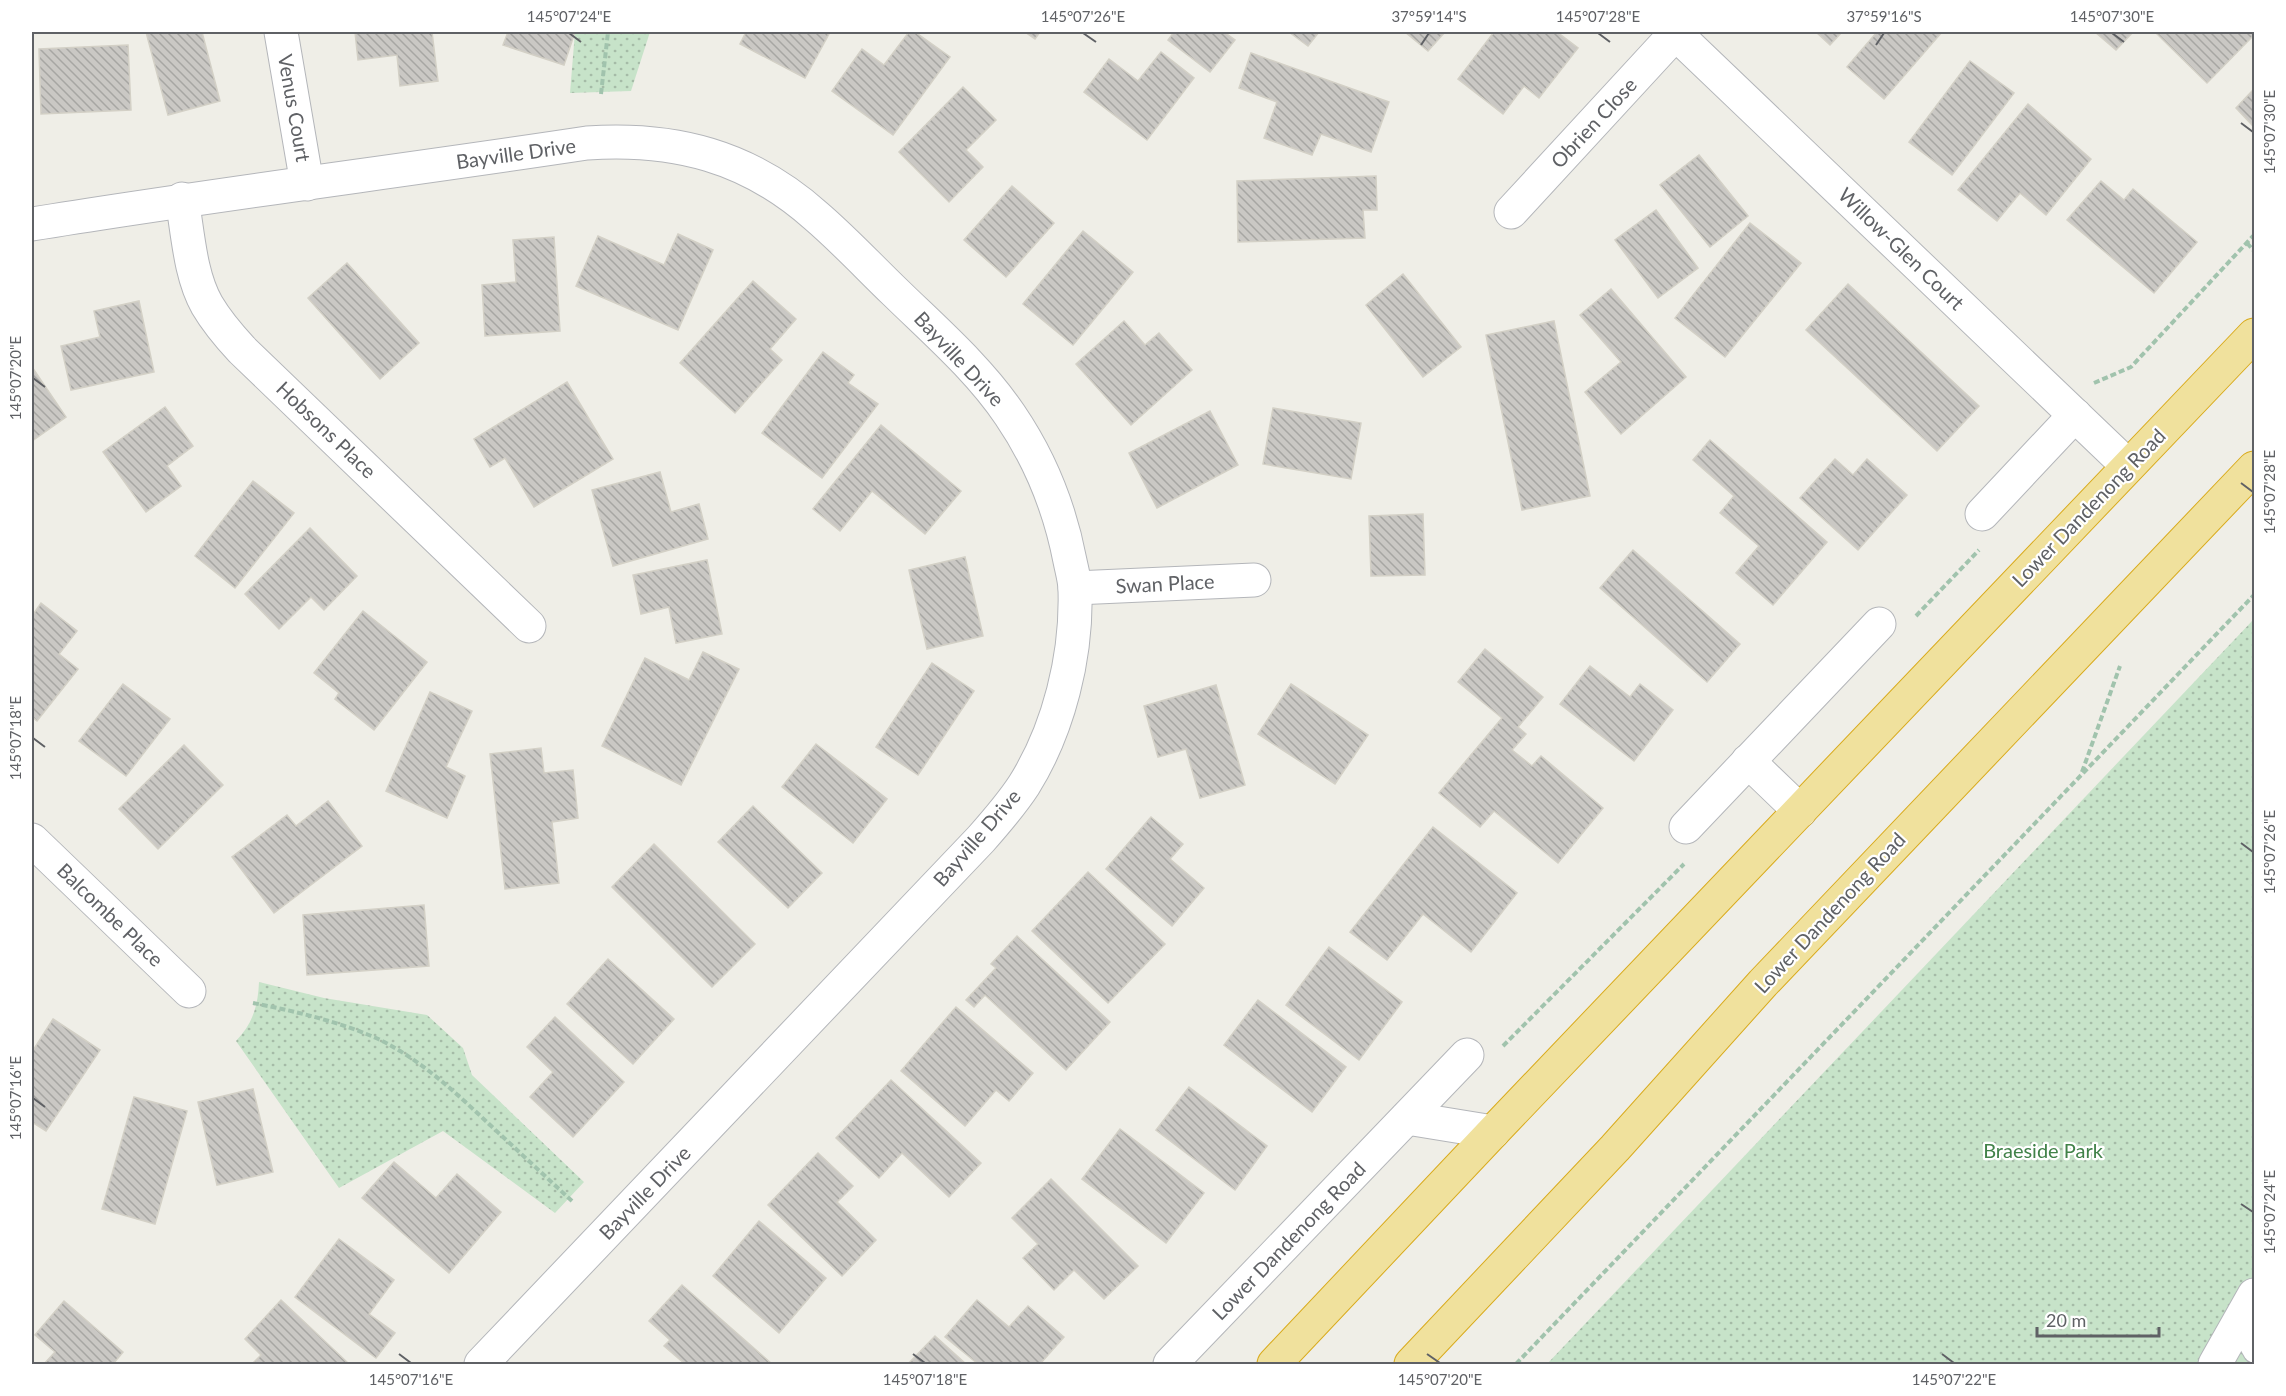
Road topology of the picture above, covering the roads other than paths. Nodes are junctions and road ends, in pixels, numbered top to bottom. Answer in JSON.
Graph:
{"nodes":[{"id":1,"x":281,"y":32,"type":"edge"},
{"id":2,"x":1675,"y":32,"type":"edge"},
{"id":3,"x":307,"y":184,"type":"junction"},
{"id":4,"x":182,"y":199,"type":"junction"},
{"id":5,"x":1511,"y":212,"type":"dead end"},
{"id":6,"x":32,"y":224,"type":"edge"},
{"id":7,"x":2254,"y":335,"type":"edge"},
{"id":8,"x":2066,"y":406,"type":"junction"},
{"id":9,"x":2128,"y":466,"type":"junction"},
{"id":10,"x":2254,"y":468,"type":"edge"},
{"id":11,"x":1982,"y":514,"type":"road end"},
{"id":12,"x":1254,"y":580,"type":"dead end"},
{"id":13,"x":1076,"y":588,"type":"junction"},
{"id":14,"x":1879,"y":624,"type":"road end"},
{"id":15,"x":529,"y":626,"type":"dead end"},
{"id":16,"x":1748,"y":761,"type":"junction"},
{"id":17,"x":1800,"y":811,"type":"junction"},
{"id":18,"x":1689,"y":824,"type":"road end"},
{"id":19,"x":32,"y":840,"type":"edge"},
{"id":20,"x":189,"y":991,"type":"dead end"},
{"id":21,"x":1482,"y":1053,"type":"road end"},
{"id":22,"x":1407,"y":1118,"type":"junction"},
{"id":23,"x":1493,"y":1132,"type":"junction"},
{"id":24,"x":2254,"y":1294,"type":"edge"},
{"id":25,"x":2238,"y":1324,"type":"junction"},
{"id":26,"x":2254,"y":1352,"type":"edge"},
{"id":27,"x":481,"y":1365,"type":"edge"},
{"id":28,"x":1170,"y":1365,"type":"edge"},
{"id":29,"x":1274,"y":1365,"type":"edge"},
{"id":30,"x":1412,"y":1365,"type":"edge"},
{"id":31,"x":2215,"y":1365,"type":"edge"}],
"edges":[{"from":1,"to":3,"type":"street","name":"Venus Court"},
{"from":2,"to":5,"type":"street","name":"Obrien Close"},
{"from":2,"to":8,"type":"street","name":"Willow-Glen Court"},
{"from":3,"to":4,"type":"street","name":"Bayville Drive"},
{"from":3,"to":13,"type":"street","name":"Bayville Drive"},
{"from":4,"to":6,"type":"street","name":"Bayville Drive"},
{"from":4,"to":15,"type":"street","name":"Hobsons Place"},
{"from":7,"to":9,"type":"highway","name":"Lower Dandenong Road"},
{"from":8,"to":9,"type":"street","name":"Willow-Glen Court"},
{"from":8,"to":11,"type":"street"},
{"from":9,"to":17,"type":"highway","name":"Lower Dandenong Road"},
{"from":10,"to":30,"type":"highway","name":"Lower Dandenong Road"},
{"from":12,"to":13,"type":"street","name":"Swan Place"},
{"from":13,"to":27,"type":"street","name":"Bayville Drive"},
{"from":14,"to":16,"type":"street"},
{"from":16,"to":17,"type":"street"},
{"from":16,"to":18,"type":"street"},
{"from":17,"to":23,"type":"highway","name":"Lower Dandenong Road"},
{"from":19,"to":20,"type":"street","name":"Balcombe Place"},
{"from":21,"to":22,"type":"street","name":"Lower Dandenong Road"},
{"from":22,"to":23,"type":"street"},
{"from":22,"to":28,"type":"street","name":"Lower Dandenong Road"},
{"from":23,"to":29,"type":"highway","name":"Lower Dandenong Road"},
{"from":24,"to":25,"type":"street"},
{"from":25,"to":26,"type":"lane"},
{"from":25,"to":31,"type":"street"}]}
